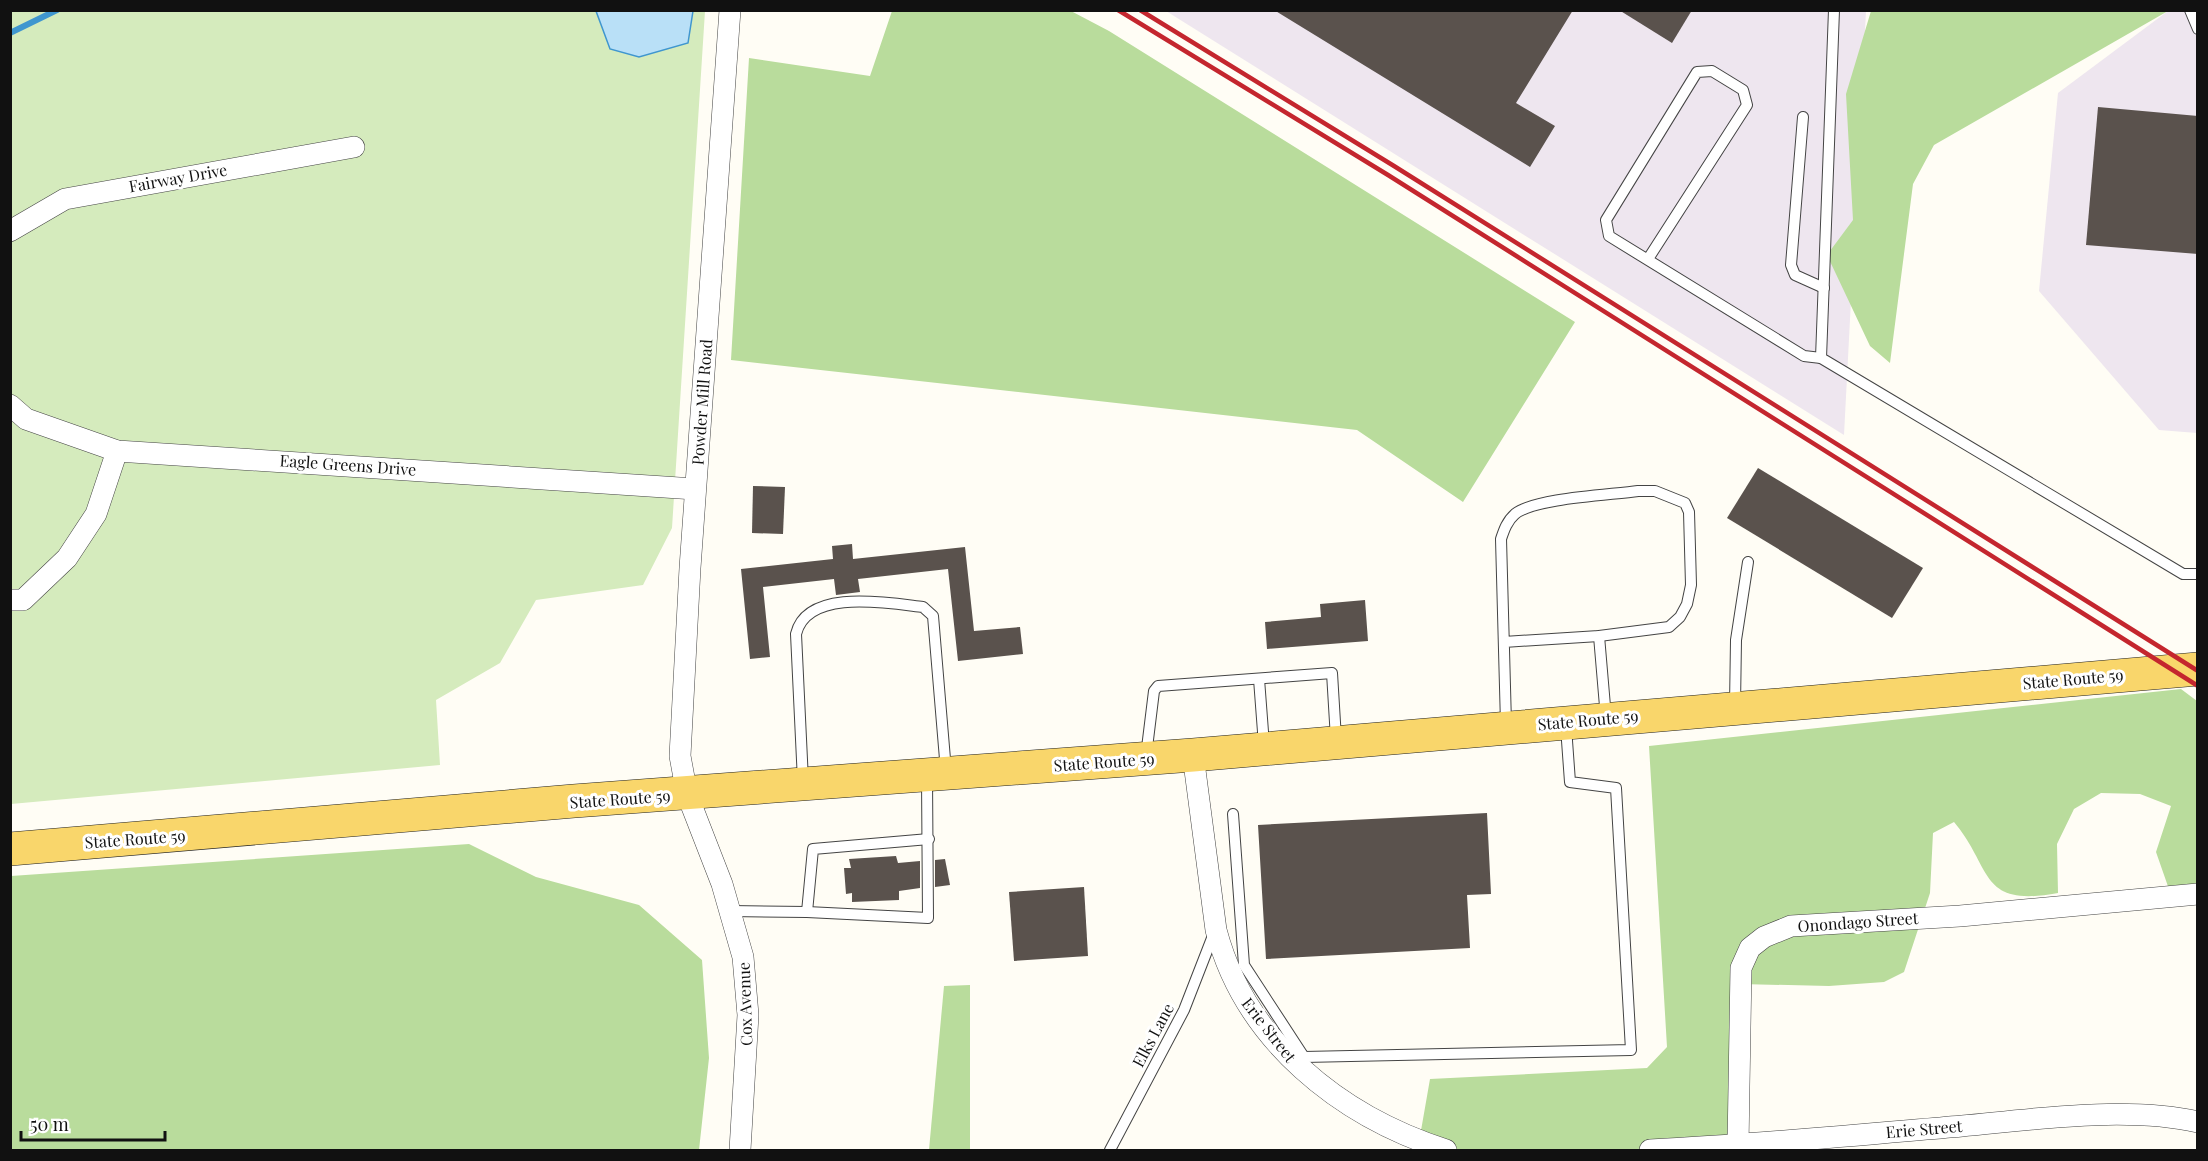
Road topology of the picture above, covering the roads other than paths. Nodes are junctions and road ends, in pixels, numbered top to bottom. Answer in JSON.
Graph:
{"nodes":[{"id":1,"x":730,"y":10,"type":"edge"},
{"id":2,"x":1834,"y":10,"type":"edge"},
{"id":3,"x":2190,"y":10,"type":"edge"},
{"id":4,"x":2198,"y":30,"type":"edge"},
{"id":5,"x":1803,"y":117,"type":"dead end"},
{"id":6,"x":354,"y":147,"type":"dead end"},
{"id":7,"x":10,"y":231,"type":"edge"},
{"id":8,"x":1648,"y":259,"type":"junction"},
{"id":9,"x":1824,"y":288,"type":"junction"},
{"id":10,"x":1821,"y":358,"type":"junction"},
{"id":11,"x":10,"y":405,"type":"edge"},
{"id":12,"x":117,"y":450,"type":"junction"},
{"id":13,"x":695,"y":489,"type":"junction"},
{"id":14,"x":1748,"y":562,"type":"dead end"},
{"id":15,"x":2198,"y":574,"type":"edge"},
{"id":16,"x":10,"y":600,"type":"edge"},
{"id":17,"x":1599,"y":636,"type":"junction"},
{"id":18,"x":1504,"y":642,"type":"junction"},
{"id":19,"x":2198,"y":669,"type":"edge"},
{"id":20,"x":1259,"y":679,"type":"junction"},
{"id":21,"x":1736,"y":707,"type":"junction"},
{"id":22,"x":1606,"y":718,"type":"junction"},
{"id":23,"x":1566,"y":722,"type":"junction"},
{"id":24,"x":1506,"y":727,"type":"junction"},
{"id":25,"x":1337,"y":742,"type":"junction"},
{"id":26,"x":1264,"y":749,"type":"junction"},
{"id":27,"x":1193,"y":756,"type":"junction"},
{"id":28,"x":1146,"y":759,"type":"junction"},
{"id":29,"x":936,"y":774,"type":"junction"},
{"id":30,"x":803,"y":784,"type":"junction"},
{"id":31,"x":687,"y":794,"type":"junction"},
{"id":32,"x":1233,"y":814,"type":"dead end"},
{"id":33,"x":929,"y":840,"type":"junction"},
{"id":34,"x":10,"y":849,"type":"edge"},
{"id":35,"x":2198,"y":894,"type":"edge"},
{"id":36,"x":730,"y":911,"type":"junction"},
{"id":37,"x":807,"y":912,"type":"junction"},
{"id":38,"x":1216,"y":930,"type":"junction"},
{"id":39,"x":1300,"y":1061,"type":"junction"},
{"id":40,"x":2198,"y":1122,"type":"edge"},
{"id":41,"x":1738,"y":1146,"type":"junction"},
{"id":42,"x":740,"y":1150,"type":"edge"},
{"id":43,"x":1110,"y":1150,"type":"edge"},
{"id":44,"x":1446,"y":1150,"type":"edge"},
{"id":45,"x":1650,"y":1150,"type":"edge"}],
"edges":[{"from":1,"to":13,"type":"street","name":"Powder Mill Road"},
{"from":2,"to":9,"type":"lane"},
{"from":3,"to":4,"type":"lane"},
{"from":5,"to":9,"type":"lane"},
{"from":6,"to":7,"type":"street","name":"Fairway Drive"},
{"from":8,"to":8,"type":"lane"},
{"from":8,"to":10,"type":"lane"},
{"from":9,"to":10,"type":"lane"},
{"from":10,"to":15,"type":"lane"},
{"from":11,"to":12,"type":"street","name":"Eagle Greens Drive"},
{"from":12,"to":13,"type":"street","name":"Eagle Greens Drive"},
{"from":12,"to":16,"type":"street"},
{"from":13,"to":31,"type":"street","name":"Powder Mill Road"},
{"from":14,"to":21,"type":"lane"},
{"from":17,"to":18,"type":"lane"},
{"from":17,"to":18,"type":"lane"},
{"from":17,"to":22,"type":"lane"},
{"from":18,"to":24,"type":"lane"},
{"from":19,"to":21,"type":"main road","name":"State Route 59"},
{"from":20,"to":25,"type":"lane"},
{"from":20,"to":26,"type":"lane"},
{"from":20,"to":28,"type":"lane"},
{"from":21,"to":22,"type":"main road","name":"State Route 59"},
{"from":22,"to":23,"type":"main road","name":"State Route 59"},
{"from":23,"to":24,"type":"main road","name":"State Route 59"},
{"from":23,"to":39,"type":"lane"},
{"from":24,"to":25,"type":"main road","name":"State Route 59"},
{"from":25,"to":26,"type":"main road","name":"State Route 59"},
{"from":26,"to":27,"type":"main road","name":"State Route 59"},
{"from":27,"to":28,"type":"main road","name":"State Route 59"},
{"from":27,"to":38,"type":"street","name":"Erie Street"},
{"from":28,"to":29,"type":"main road","name":"State Route 59"},
{"from":29,"to":30,"type":"main road","name":"State Route 59"},
{"from":29,"to":30,"type":"lane"},
{"from":29,"to":33,"type":"lane"},
{"from":30,"to":31,"type":"main road","name":"State Route 59"},
{"from":31,"to":34,"type":"main road","name":"State Route 59"},
{"from":31,"to":36,"type":"street","name":"Cox Avenue"},
{"from":32,"to":39,"type":"lane"},
{"from":33,"to":37,"type":"lane"},
{"from":33,"to":37,"type":"lane"},
{"from":35,"to":41,"type":"street","name":"Onondago Street"},
{"from":36,"to":37,"type":"lane"},
{"from":36,"to":42,"type":"street","name":"Cox Avenue"},
{"from":38,"to":39,"type":"street","name":"Erie Street"},
{"from":38,"to":43,"type":"lane","name":"Elks Lane"},
{"from":39,"to":44,"type":"street","name":"Erie Street"},
{"from":40,"to":41,"type":"street","name":"Erie Street"},
{"from":41,"to":45,"type":"street","name":"Erie Street"}]}
